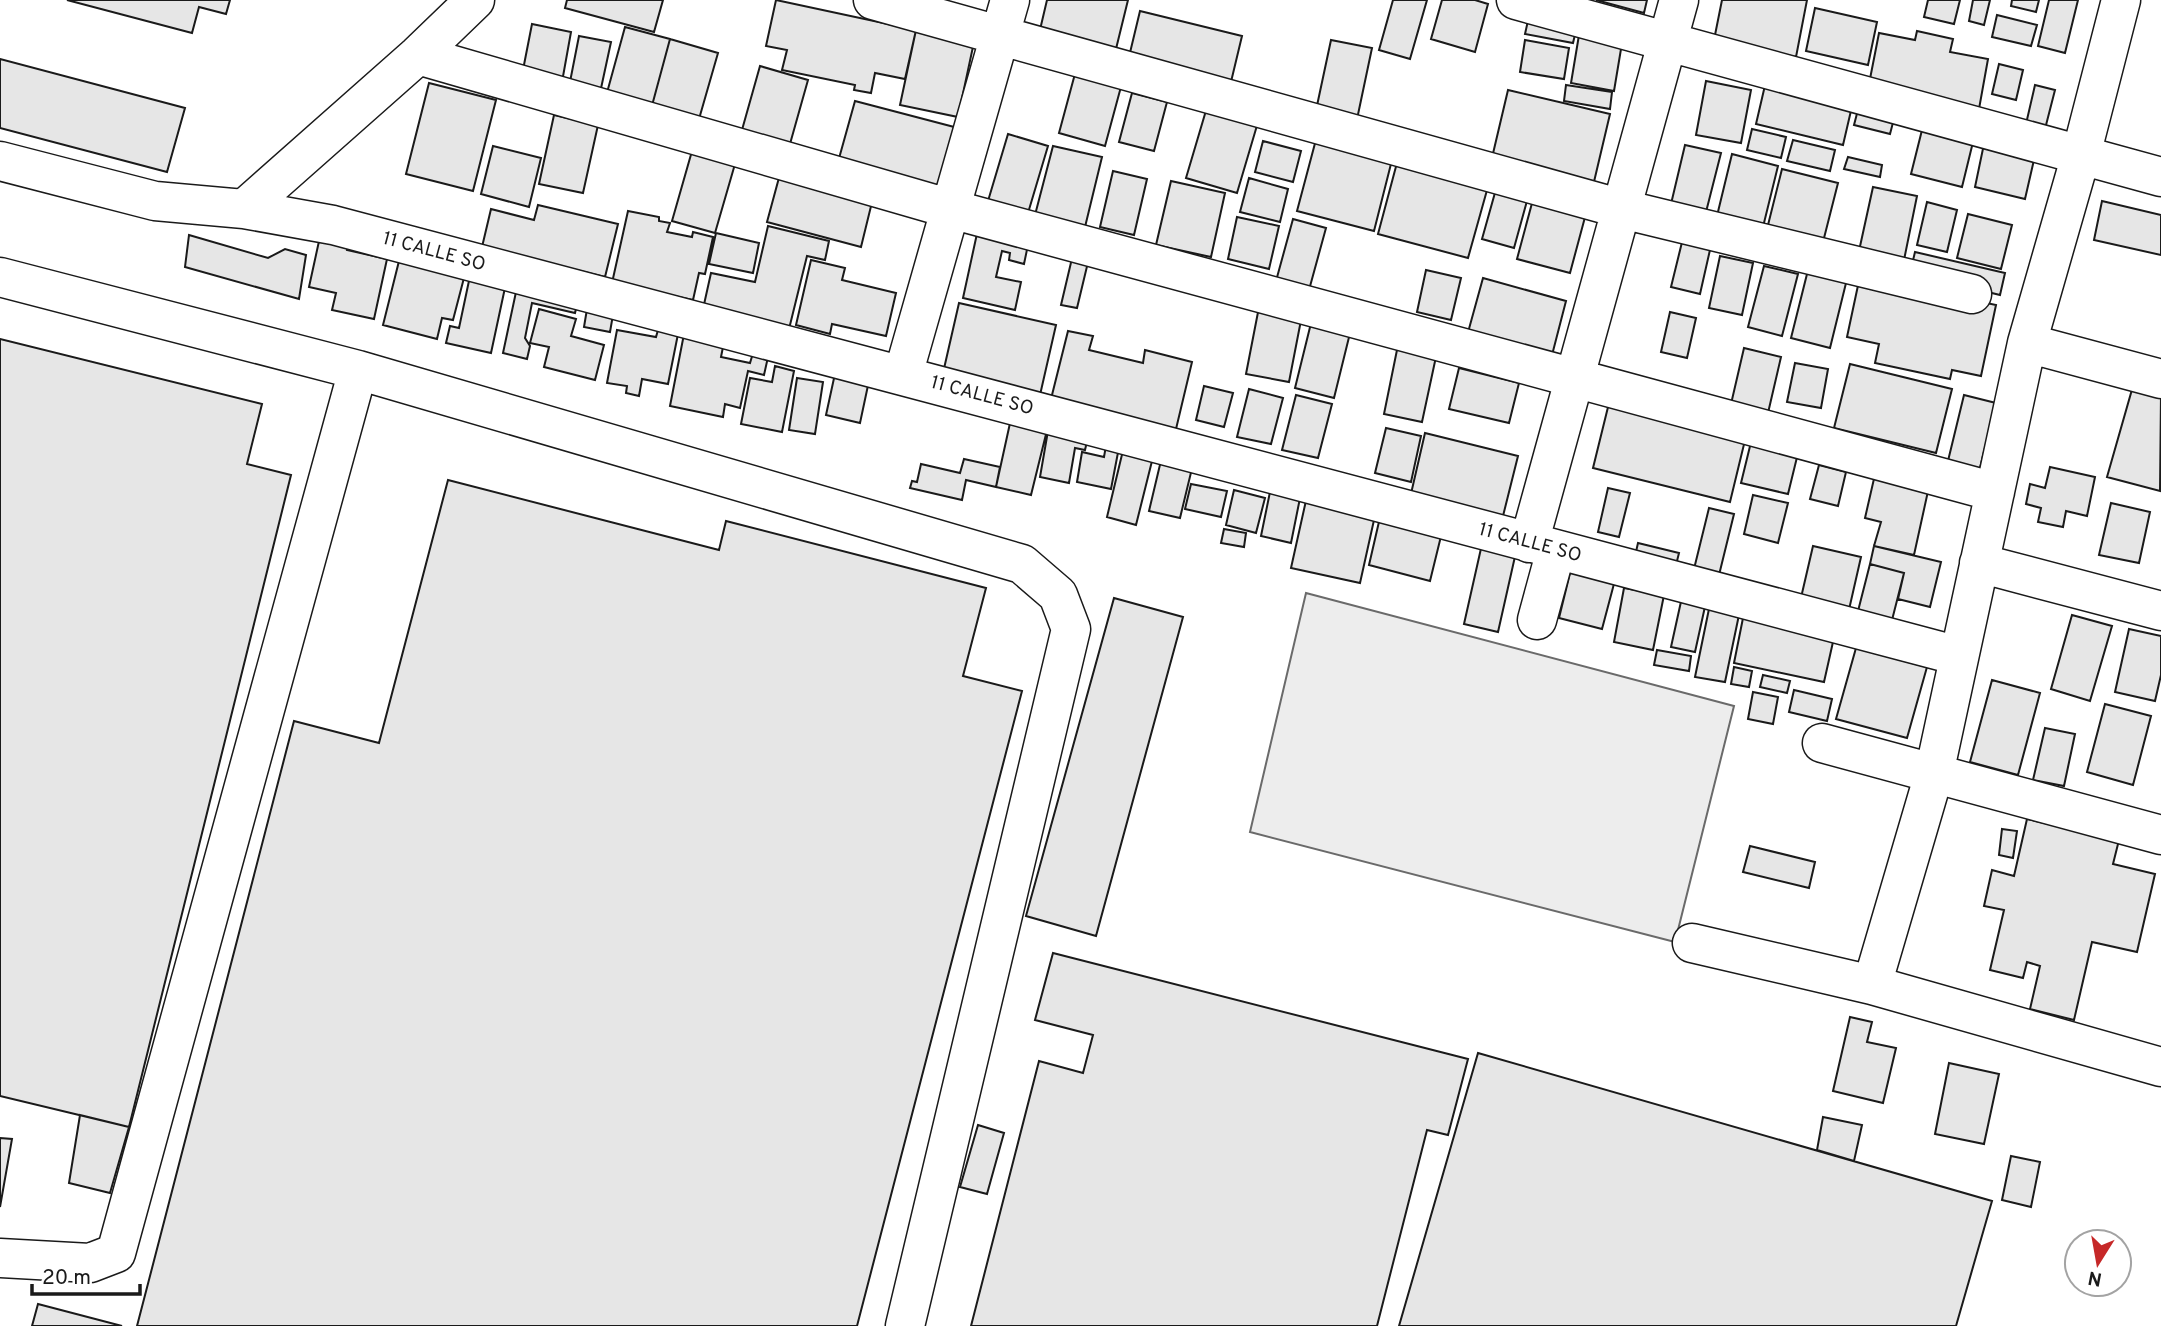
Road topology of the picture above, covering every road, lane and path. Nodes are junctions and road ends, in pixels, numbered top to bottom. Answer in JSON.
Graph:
{"nodes":[{"id":1,"x":475,"y":0,"type":"edge"},
{"id":2,"x":873,"y":0,"type":"edge"},
{"id":3,"x":1516,"y":0,"type":"edge"},
{"id":4,"x":1679,"y":0,"type":"edge"},
{"id":5,"x":2121,"y":0,"type":"edge"},
{"id":6,"x":1005,"y":18,"type":"edge"},
{"id":7,"x":1668,"y":40,"type":"junction"},
{"id":8,"x":418,"y":55,"type":"junction"},
{"id":9,"x":2081,"y":155,"type":"junction"},
{"id":10,"x":0,"y":161,"type":"edge"},
{"id":11,"x":2161,"y":177,"type":"edge"},
{"id":12,"x":244,"y":209,"type":"junction"},
{"id":13,"x":951,"y":209,"type":"junction"},
{"id":14,"x":1622,"y":209,"type":"junction"},
{"id":15,"x":0,"y":277,"type":"edge"},
{"id":16,"x":1972,"y":294,"type":"dead end"},
{"id":17,"x":2027,"y":343,"type":"junction"},
{"id":18,"x":358,"y":370,"type":"junction"},
{"id":19,"x":903,"y":375,"type":"junction"},
{"id":20,"x":1575,"y":376,"type":"junction"},
{"id":21,"x":2161,"y":379,"type":"edge"},
{"id":22,"x":1995,"y":492,"type":"junction"},
{"id":23,"x":1543,"y":546,"type":"junction"},
{"id":24,"x":1979,"y":563,"type":"junction"},
{"id":25,"x":2161,"y":611,"type":"edge"},
{"id":26,"x":1537,"y":620,"type":"dead end"},
{"id":27,"x":1959,"y":656,"type":"junction"},
{"id":28,"x":1822,"y":743,"type":"dead end"},
{"id":29,"x":1934,"y":774,"type":"junction"},
{"id":30,"x":2161,"y":835,"type":"edge"},
{"id":31,"x":1692,"y":943,"type":"dead end"},
{"id":32,"x":1872,"y":985,"type":"junction"},
{"id":33,"x":2161,"y":1067,"type":"edge"},
{"id":34,"x":0,"y":1258,"type":"edge"},
{"id":35,"x":905,"y":1326,"type":"edge"}],
"edges":[{"from":1,"to":8,"type":"street"},
{"from":2,"to":6,"type":"street"},
{"from":3,"to":7,"type":"street"},
{"from":4,"to":7,"type":"street"},
{"from":5,"to":9,"type":"street"},
{"from":6,"to":13,"type":"street"},
{"from":6,"to":14,"type":"street"},
{"from":7,"to":9,"type":"street"},
{"from":7,"to":14,"type":"street"},
{"from":8,"to":12,"type":"street"},
{"from":8,"to":13,"type":"street"},
{"from":9,"to":11,"type":"street"},
{"from":9,"to":17,"type":"street"},
{"from":10,"to":12,"type":"street","name":"11 CALLE SO"},
{"from":12,"to":19,"type":"street","name":"11 CALLE SO"},
{"from":13,"to":19,"type":"street"},
{"from":13,"to":20,"type":"street"},
{"from":14,"to":16,"type":"street"},
{"from":14,"to":20,"type":"street"},
{"from":15,"to":18,"type":"street"},
{"from":17,"to":21,"type":"street"},
{"from":17,"to":22,"type":"street"},
{"from":18,"to":34,"type":"street"},
{"from":18,"to":35,"type":"street"},
{"from":19,"to":23,"type":"street","name":"11 CALLE SO"},
{"from":20,"to":22,"type":"street"},
{"from":20,"to":23,"type":"street"},
{"from":22,"to":24,"type":"street"},
{"from":23,"to":26,"type":"street"},
{"from":23,"to":27,"type":"street","name":"11 CALLE SO"},
{"from":24,"to":25,"type":"street"},
{"from":24,"to":27,"type":"street"},
{"from":27,"to":29,"type":"street"},
{"from":28,"to":29,"type":"street"},
{"from":29,"to":30,"type":"street"},
{"from":29,"to":32,"type":"street"},
{"from":31,"to":32,"type":"street"},
{"from":32,"to":33,"type":"street"}]}
